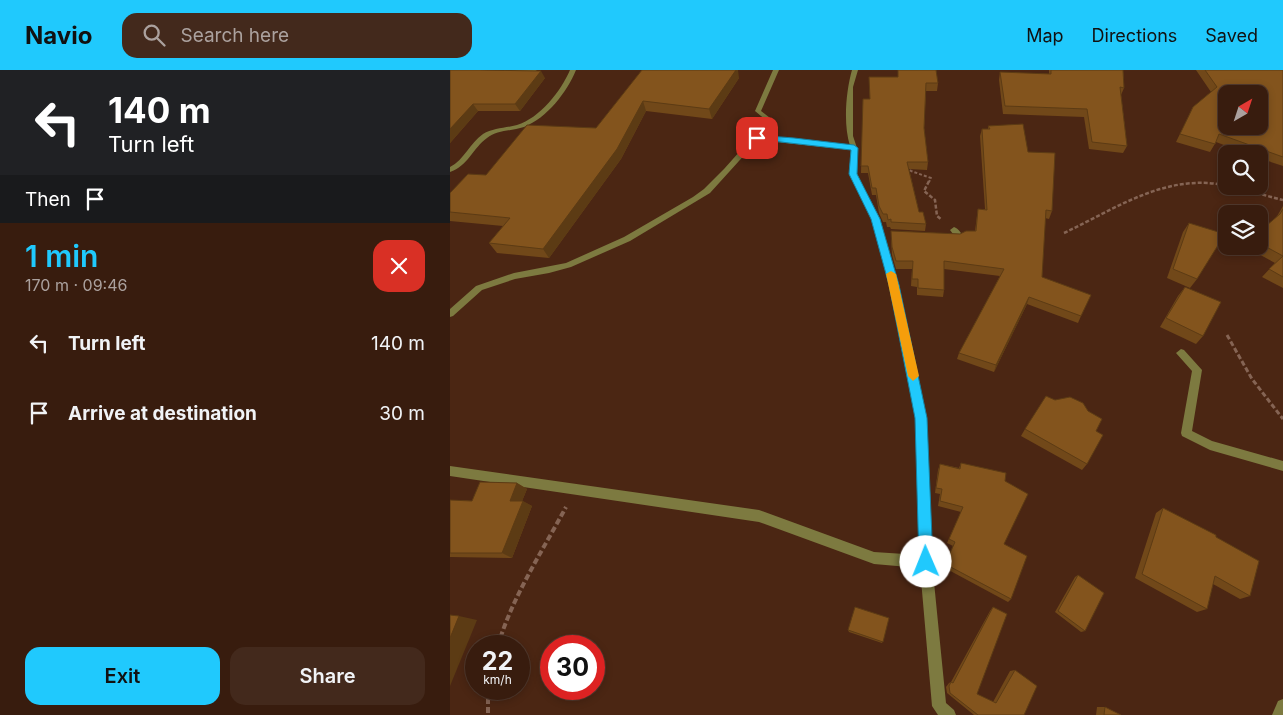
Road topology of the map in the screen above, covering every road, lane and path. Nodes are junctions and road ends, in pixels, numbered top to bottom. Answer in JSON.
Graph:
{"nodes":[{"id":1,"x":534,"y":70,"type":"edge"},
{"id":2,"x":573,"y":70,"type":"edge"},
{"id":3,"x":776,"y":70,"type":"edge"},
{"id":4,"x":855,"y":70,"type":"edge"},
{"id":5,"x":496,"y":72,"type":"edge"},
{"id":6,"x":757,"y":138,"type":"junction"},
{"id":7,"x":854,"y":148,"type":"junction"},
{"id":8,"x":906,"y":164,"type":"edge"},
{"id":9,"x":450,"y":170,"type":"edge"},
{"id":10,"x":1283,"y":200,"type":"edge"},
{"id":11,"x":954,"y":230,"type":"joint"},
{"id":12,"x":880,"y":232,"type":"junction"},
{"id":13,"x":1064,"y":233,"type":"dead end"},
{"id":14,"x":938,"y":234,"type":"edge"},
{"id":15,"x":893,"y":235,"type":"edge"},
{"id":16,"x":450,"y":314,"type":"edge"},
{"id":17,"x":1227,"y":335,"type":"dead end"},
{"id":18,"x":1181,"y":353,"type":"dead end"},
{"id":19,"x":1283,"y":419,"type":"edge"},
{"id":20,"x":1283,"y":466,"type":"edge"},
{"id":21,"x":450,"y":471,"type":"edge"},
{"id":22,"x":577,"y":490,"type":"junction"},
{"id":23,"x":926,"y":562,"type":"junction"},
{"id":24,"x":501,"y":635,"type":"edge"},
{"id":25,"x":488,"y":700,"type":"edge"},
{"id":26,"x":1283,"y":706,"type":"edge"},
{"id":27,"x":488,"y":715,"type":"edge"},
{"id":28,"x":949,"y":715,"type":"edge"},
{"id":29,"x":1279,"y":715,"type":"edge"}],
"edges":[{"from":1,"to":5,"type":"street"},
{"from":2,"to":9,"type":"street"},
{"from":3,"to":6,"type":"street"},
{"from":4,"to":7,"type":"street"},
{"from":6,"to":7,"type":"street"},
{"from":6,"to":16,"type":"street"},
{"from":7,"to":12,"type":"street"},
{"from":8,"to":11,"type":"path"},
{"from":10,"to":13,"type":"path"},
{"from":11,"to":14,"type":"street"},
{"from":12,"to":15,"type":"street"},
{"from":12,"to":23,"type":"street"},
{"from":17,"to":19,"type":"path"},
{"from":18,"to":20,"type":"street"},
{"from":21,"to":22,"type":"street"},
{"from":22,"to":23,"type":"street"},
{"from":22,"to":24,"type":"path"},
{"from":23,"to":28,"type":"street"},
{"from":25,"to":27,"type":"path"},
{"from":26,"to":29,"type":"street"}]}
